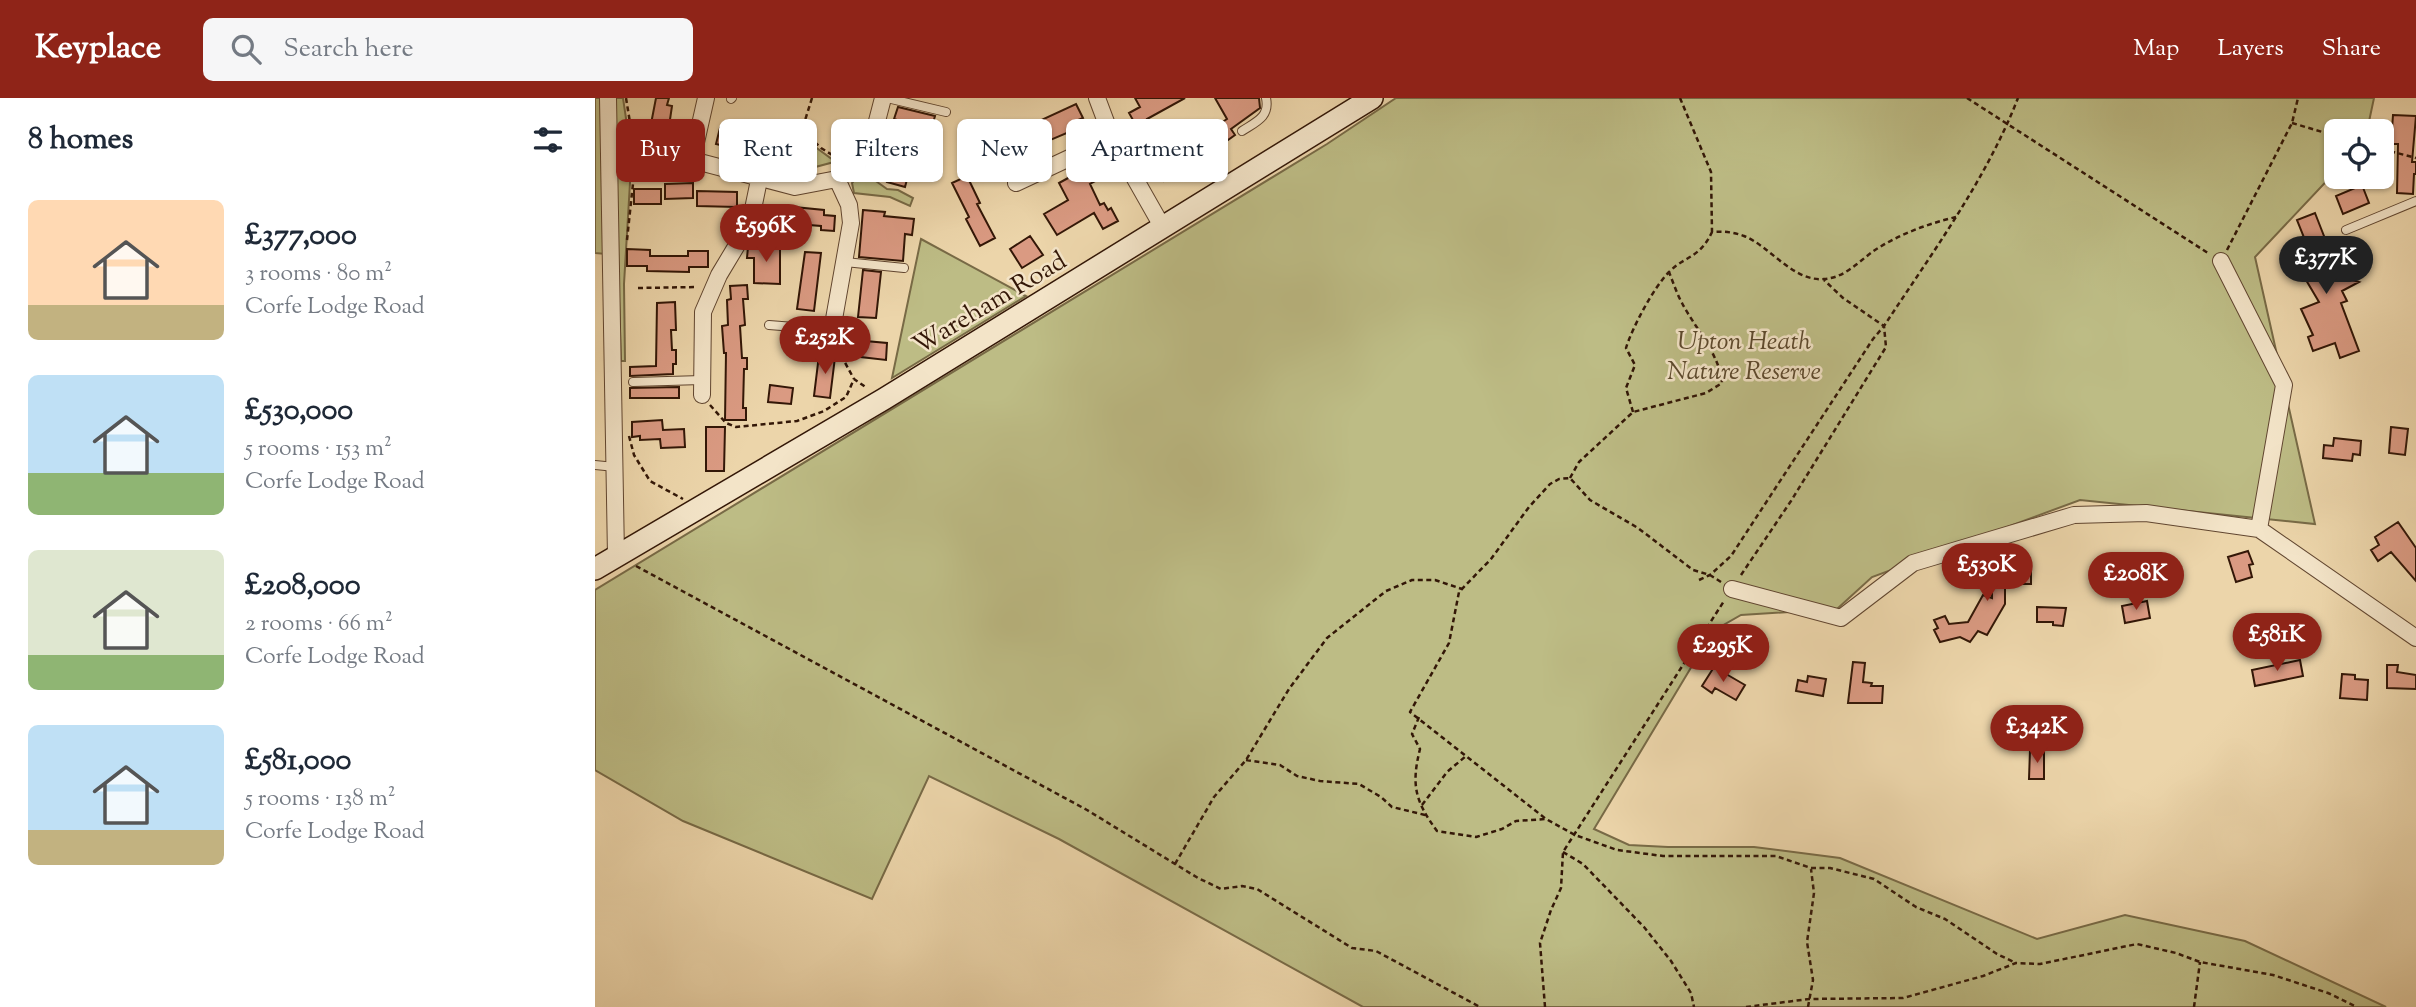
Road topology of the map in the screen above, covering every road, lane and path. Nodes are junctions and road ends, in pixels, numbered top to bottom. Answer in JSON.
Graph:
{"nodes":[{"id":1,"x":608,"y":98,"type":"edge"},
{"id":2,"x":626,"y":98,"type":"edge"},
{"id":3,"x":706,"y":98,"type":"edge"},
{"id":4,"x":812,"y":98,"type":"edge"},
{"id":5,"x":885,"y":98,"type":"edge"},
{"id":6,"x":1097,"y":98,"type":"edge"},
{"id":7,"x":1266,"y":98,"type":"edge"},
{"id":8,"x":1372,"y":98,"type":"edge"},
{"id":9,"x":1680,"y":98,"type":"edge"},
{"id":10,"x":1967,"y":98,"type":"edge"},
{"id":11,"x":2018,"y":98,"type":"edge"},
{"id":12,"x":2298,"y":98,"type":"edge"},
{"id":13,"x":946,"y":112,"type":"dead end"},
{"id":14,"x":629,"y":119,"type":"edge"},
{"id":15,"x":701,"y":119,"type":"edge"},
{"id":16,"x":879,"y":119,"type":"edge"},
{"id":17,"x":1105,"y":119,"type":"edge"},
{"id":18,"x":2292,"y":123,"type":"junction"},
{"id":19,"x":2008,"y":124,"type":"junction"},
{"id":20,"x":1242,"y":131,"type":"dead end"},
{"id":21,"x":2324,"y":132,"type":"edge"},
{"id":22,"x":2394,"y":152,"type":"edge"},
{"id":23,"x":831,"y":154,"type":"edge"},
{"id":24,"x":2416,"y":158,"type":"edge"},
{"id":25,"x":609,"y":159,"type":"junction"},
{"id":26,"x":616,"y":159,"type":"edge"},
{"id":27,"x":1066,"y":160,"type":"edge"},
{"id":28,"x":634,"y":182,"type":"edge"},
{"id":29,"x":759,"y":182,"type":"edge"},
{"id":30,"x":769,"y":182,"type":"edge"},
{"id":31,"x":808,"y":182,"type":"edge"},
{"id":32,"x":842,"y":182,"type":"edge"},
{"id":33,"x":1137,"y":182,"type":"edge"},
{"id":34,"x":1016,"y":183,"type":"dead end"},
{"id":35,"x":2416,"y":201,"type":"edge"},
{"id":36,"x":1956,"y":218,"type":"junction"},
{"id":37,"x":1163,"y":228,"type":"junction"},
{"id":38,"x":2346,"y":230,"type":"dead end"},
{"id":39,"x":1712,"y":232,"type":"junction"},
{"id":40,"x":627,"y":244,"type":"dead end"},
{"id":41,"x":2221,"y":261,"type":"junction"},
{"id":42,"x":845,"y":262,"type":"junction"},
{"id":43,"x":904,"y":268,"type":"dead end"},
{"id":44,"x":1669,"y":272,"type":"junction"},
{"id":45,"x":1823,"y":280,"type":"junction"},
{"id":46,"x":713,"y":287,"type":"junction"},
{"id":47,"x":638,"y":288,"type":"dead end"},
{"id":48,"x":769,"y":325,"type":"dead end"},
{"id":49,"x":1884,"y":326,"type":"junction"},
{"id":50,"x":832,"y":333,"type":"junction"},
{"id":51,"x":854,"y":379,"type":"junction"},
{"id":52,"x":633,"y":382,"type":"dead end"},
{"id":53,"x":702,"y":388,"type":"junction"},
{"id":54,"x":884,"y":399,"type":"junction"},
{"id":55,"x":1633,"y":412,"type":"junction"},
{"id":56,"x":628,"y":431,"type":"dead end"},
{"id":57,"x":595,"y":465,"type":"edge"},
{"id":58,"x":615,"y":467,"type":"junction"},
{"id":59,"x":1570,"y":478,"type":"junction"},
{"id":60,"x":699,"y":508,"type":"junction"},
{"id":61,"x":2259,"y":529,"type":"junction"},
{"id":62,"x":616,"y":556,"type":"junction"},
{"id":63,"x":595,"y":569,"type":"edge"},
{"id":64,"x":1710,"y":575,"type":"junction"},
{"id":65,"x":1699,"y":580,"type":"dead end"},
{"id":66,"x":1462,"y":589,"type":"junction"},
{"id":67,"x":1731,"y":589,"type":"junction"},
{"id":68,"x":2416,"y":638,"type":"edge"},
{"id":69,"x":1419,"y":717,"type":"junction"},
{"id":70,"x":1466,"y":756,"type":"junction"},
{"id":71,"x":1246,"y":760,"type":"junction"},
{"id":72,"x":1421,"y":806,"type":"junction"},
{"id":73,"x":1425,"y":815,"type":"junction"},
{"id":74,"x":1546,"y":819,"type":"junction"},
{"id":75,"x":1575,"y":835,"type":"junction"},
{"id":76,"x":1563,"y":852,"type":"junction"},
{"id":77,"x":1175,"y":864,"type":"junction"},
{"id":78,"x":1811,"y":868,"type":"junction"},
{"id":79,"x":2200,"y":962,"type":"junction"},
{"id":80,"x":2015,"y":963,"type":"junction"},
{"id":81,"x":1809,"y":999,"type":"junction"},
{"id":82,"x":1480,"y":1007,"type":"edge"},
{"id":83,"x":1545,"y":1007,"type":"edge"},
{"id":84,"x":1694,"y":1007,"type":"edge"},
{"id":85,"x":1746,"y":1007,"type":"edge"},
{"id":86,"x":1808,"y":1007,"type":"edge"},
{"id":87,"x":2194,"y":1007,"type":"edge"},
{"id":88,"x":2357,"y":1007,"type":"edge"}],
"edges":[{"from":1,"to":25,"type":"street"},
{"from":2,"to":14,"type":"path"},
{"from":3,"to":15,"type":"street"},
{"from":4,"to":23,"type":"path"},
{"from":5,"to":13,"type":"lane"},
{"from":5,"to":16,"type":"street"},
{"from":6,"to":17,"type":"street"},
{"from":7,"to":20,"type":"lane"},
{"from":8,"to":37,"type":"street","name":"Wareham Road"},
{"from":9,"to":39,"type":"path"},
{"from":10,"to":19,"type":"path"},
{"from":11,"to":19,"type":"path"},
{"from":12,"to":18,"type":"path"},
{"from":18,"to":21,"type":"path"},
{"from":18,"to":41,"type":"path"},
{"from":19,"to":36,"type":"path"},
{"from":19,"to":41,"type":"path"},
{"from":22,"to":24,"type":"path"},
{"from":25,"to":26,"type":"street"},
{"from":25,"to":58,"type":"street"},
{"from":27,"to":34,"type":"street"},
{"from":28,"to":40,"type":"path"},
{"from":29,"to":46,"type":"street"},
{"from":30,"to":31,"type":"street"},
{"from":32,"to":42,"type":"street"},
{"from":33,"to":37,"type":"street"},
{"from":35,"to":38,"type":"lane"},
{"from":36,"to":45,"type":"path"},
{"from":36,"to":49,"type":"path"},
{"from":37,"to":54,"type":"street","name":"Wareham Road"},
{"from":39,"to":44,"type":"path"},
{"from":39,"to":45,"type":"path"},
{"from":41,"to":61,"type":"street"},
{"from":42,"to":43,"type":"lane"},
{"from":42,"to":50,"type":"street"},
{"from":44,"to":55,"type":"path"},
{"from":44,"to":55,"type":"path"},
{"from":45,"to":49,"type":"path"},
{"from":46,"to":47,"type":"path"},
{"from":46,"to":53,"type":"street"},
{"from":48,"to":50,"type":"lane"},
{"from":49,"to":64,"type":"path"},
{"from":49,"to":67,"type":"path"},
{"from":50,"to":51,"type":"path"},
{"from":51,"to":53,"type":"path"},
{"from":51,"to":54,"type":"path"},
{"from":52,"to":53,"type":"lane"},
{"from":54,"to":60,"type":"street","name":"Wareham Road"},
{"from":55,"to":59,"type":"path"},
{"from":56,"to":60,"type":"path"},
{"from":57,"to":58,"type":"lane"},
{"from":58,"to":62,"type":"street"},
{"from":59,"to":64,"type":"path"},
{"from":59,"to":66,"type":"path"},
{"from":60,"to":62,"type":"street","name":"Wareham Road"},
{"from":61,"to":67,"type":"street"},
{"from":61,"to":68,"type":"street"},
{"from":62,"to":63,"type":"street","name":"Wareham Road"},
{"from":62,"to":77,"type":"path"},
{"from":64,"to":65,"type":"path"},
{"from":64,"to":67,"type":"path"},
{"from":66,"to":69,"type":"path"},
{"from":66,"to":71,"type":"path"},
{"from":67,"to":75,"type":"path"},
{"from":69,"to":70,"type":"path"},
{"from":69,"to":72,"type":"path"},
{"from":70,"to":72,"type":"path"},
{"from":70,"to":74,"type":"path"},
{"from":71,"to":73,"type":"path"},
{"from":71,"to":77,"type":"path"},
{"from":72,"to":73,"type":"path"},
{"from":73,"to":74,"type":"path"},
{"from":74,"to":75,"type":"path"},
{"from":75,"to":76,"type":"path"},
{"from":75,"to":78,"type":"path"},
{"from":76,"to":83,"type":"path"},
{"from":76,"to":84,"type":"path"},
{"from":77,"to":82,"type":"path"},
{"from":78,"to":80,"type":"path"},
{"from":78,"to":81,"type":"path"},
{"from":79,"to":80,"type":"path"},
{"from":79,"to":87,"type":"path"},
{"from":79,"to":88,"type":"path"},
{"from":80,"to":81,"type":"path"},
{"from":81,"to":85,"type":"path"},
{"from":81,"to":86,"type":"path"}]}
